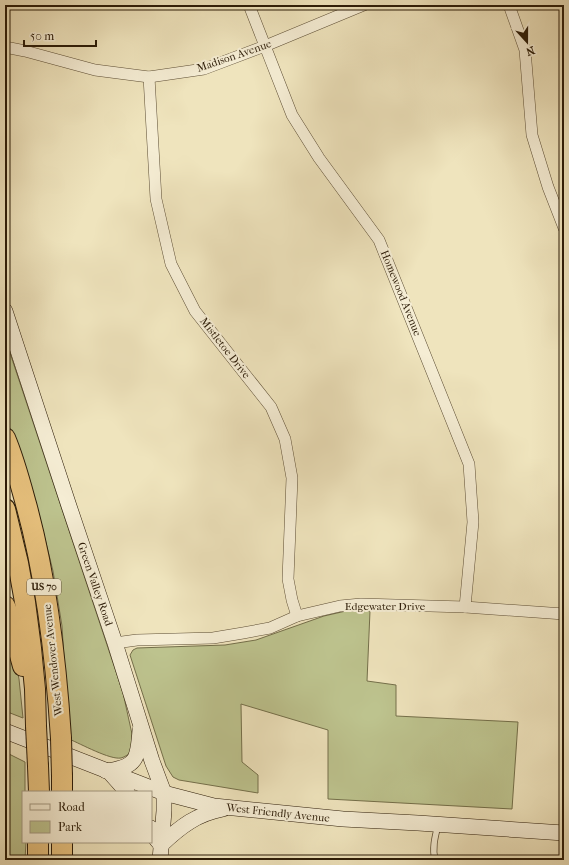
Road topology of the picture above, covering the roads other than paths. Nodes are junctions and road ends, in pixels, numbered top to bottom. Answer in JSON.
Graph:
{"nodes":[{"id":1,"x":249,"y":5,"type":"edge"},
{"id":2,"x":364,"y":5,"type":"edge"},
{"id":3,"x":509,"y":5,"type":"edge"},
{"id":4,"x":265,"y":46,"type":"junction"},
{"id":5,"x":5,"y":47,"type":"edge"},
{"id":6,"x":149,"y":77,"type":"junction"},
{"id":7,"x":564,"y":228,"type":"edge"},
{"id":8,"x":5,"y":311,"type":"edge"},
{"id":9,"x":5,"y":438,"type":"edge"},
{"id":10,"x":5,"y":509,"type":"edge"},
{"id":11,"x":5,"y":606,"type":"edge"},
{"id":12,"x":465,"y":607,"type":"junction"},
{"id":13,"x":564,"y":614,"type":"edge"},
{"id":14,"x":297,"y":616,"type":"junction"},
{"id":15,"x":115,"y":643,"type":"junction"},
{"id":16,"x":36,"y":723,"type":"junction"},
{"id":17,"x":141,"y":723,"type":"junction"},
{"id":18,"x":5,"y":731,"type":"edge"},
{"id":19,"x":107,"y":771,"type":"junction"},
{"id":20,"x":62,"y":784,"type":"edge"},
{"id":21,"x":39,"y":791,"type":"edge"},
{"id":22,"x":126,"y":791,"type":"edge"},
{"id":23,"x":164,"y":793,"type":"junction"},
{"id":24,"x":230,"y":808,"type":"junction"},
{"id":25,"x":438,"y":824,"type":"junction"},
{"id":26,"x":152,"y":830,"type":"edge"},
{"id":27,"x":564,"y":833,"type":"edge"},
{"id":28,"x":38,"y":843,"type":"edge"},
{"id":29,"x":62,"y":843,"type":"edge"},
{"id":30,"x":162,"y":845,"type":"junction"},
{"id":31,"x":38,"y":860,"type":"edge"},
{"id":32,"x":62,"y":860,"type":"edge"},
{"id":33,"x":160,"y":860,"type":"edge"},
{"id":34,"x":435,"y":860,"type":"edge"}],
"edges":[{"from":1,"to":4,"type":"street","name":"Homewood Avenue"},
{"from":2,"to":4,"type":"street","name":"Madison Avenue"},
{"from":3,"to":7,"type":"street"},
{"from":4,"to":6,"type":"street","name":"Madison Avenue"},
{"from":4,"to":12,"type":"street","name":"Homewood Avenue"},
{"from":5,"to":6,"type":"street","name":"Madison Avenue"},
{"from":6,"to":14,"type":"street","name":"Mistletoe Drive"},
{"from":8,"to":15,"type":"main road","name":"Green Valley Road"},
{"from":9,"to":20,"type":"highway","name":"West Wendover Avenue","number":"US 70","bridge":true},
{"from":10,"to":16,"type":"highway","name":"West Wendover Avenue","number":"US 70"},
{"from":11,"to":16,"type":"highway"},
{"from":12,"to":13,"type":"street","name":"Edgewater Drive"},
{"from":12,"to":14,"type":"street","name":"Edgewater Drive"},
{"from":14,"to":15,"type":"street","name":"Edgewater Drive"},
{"from":15,"to":17,"type":"main road","name":"Green Valley Road"},
{"from":16,"to":21,"type":"highway","name":"West Wendover Avenue","number":"US 70","bridge":true},
{"from":17,"to":19,"type":"main road"},
{"from":17,"to":23,"type":"main road","name":"Green Valley Road"},
{"from":18,"to":19,"type":"main road","name":"West Friendly Avenue"},
{"from":19,"to":22,"type":"main road"},
{"from":19,"to":23,"type":"main road","name":"West Friendly Avenue"},
{"from":23,"to":24,"type":"main road","name":"West Friendly Avenue"},
{"from":23,"to":30,"type":"main road","name":"Green Valley Road"},
{"from":24,"to":25,"type":"main road","name":"West Friendly Avenue"},
{"from":24,"to":30,"type":"main road"},
{"from":25,"to":27,"type":"main road","name":"West Friendly Avenue"},
{"from":25,"to":34,"type":"lane"},
{"from":26,"to":30,"type":"main road"},
{"from":28,"to":31,"type":"highway"},
{"from":29,"to":32,"type":"highway"},
{"from":30,"to":33,"type":"main road","name":"Green Valley Road"}]}
